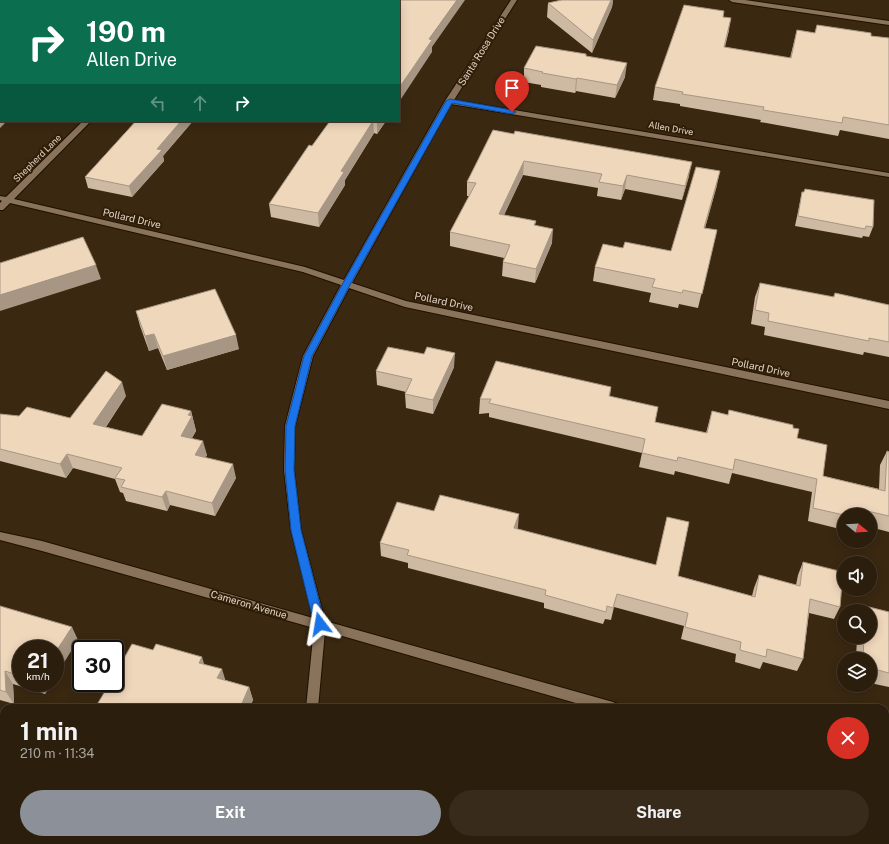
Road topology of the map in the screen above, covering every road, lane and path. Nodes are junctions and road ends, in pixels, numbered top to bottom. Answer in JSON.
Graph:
{"nodes":[{"id":1,"x":514,"y":0,"type":"edge"},
{"id":2,"x":732,"y":0,"type":"edge"},
{"id":3,"x":889,"y":23,"type":"edge"},
{"id":4,"x":450,"y":101,"type":"junction"},
{"id":5,"x":86,"y":122,"type":"edge"},
{"id":6,"x":889,"y":175,"type":"edge"},
{"id":7,"x":4,"y":199,"type":"edge"},
{"id":8,"x":0,"y":208,"type":"edge"},
{"id":9,"x":347,"y":283,"type":"junction"},
{"id":10,"x":889,"y":406,"type":"edge"},
{"id":11,"x":0,"y":536,"type":"edge"},
{"id":12,"x":320,"y":624,"type":"junction"},
{"id":13,"x":312,"y":704,"type":"edge"},
{"id":14,"x":599,"y":704,"type":"edge"}],
"edges":[{"from":1,"to":4,"type":"street","name":"Santa Rosa Drive"},
{"from":2,"to":3,"type":"street"},
{"from":4,"to":6,"type":"street","name":"Allen Drive"},
{"from":4,"to":9,"type":"street","name":"Santa Rosa Drive"},
{"from":5,"to":7,"type":"street","name":"Shepherd Lane"},
{"from":7,"to":8,"type":"street","name":"Shepherd Lane"},
{"from":7,"to":9,"type":"street","name":"Pollard Drive"},
{"from":9,"to":10,"type":"street","name":"Pollard Drive"},
{"from":9,"to":12,"type":"street","name":"Santa Rosa Drive"},
{"from":11,"to":12,"type":"street","name":"Cameron Avenue"},
{"from":12,"to":13,"type":"street","name":"Santa Rosa Drive"},
{"from":12,"to":14,"type":"street","name":"Cameron Avenue"}]}
